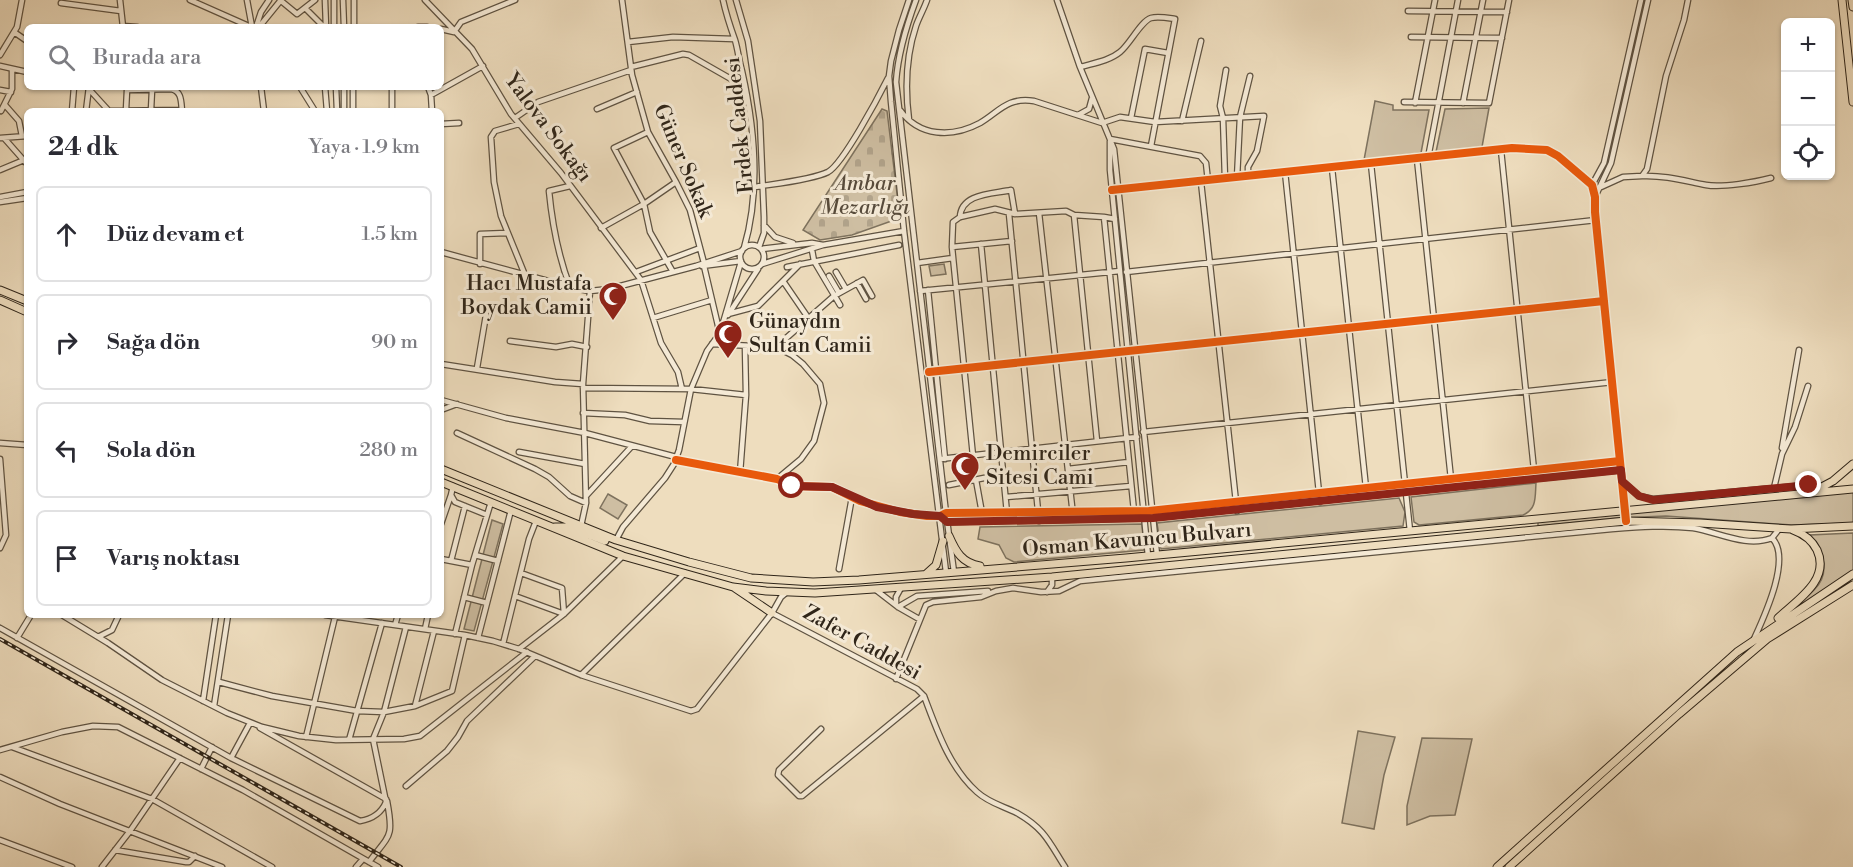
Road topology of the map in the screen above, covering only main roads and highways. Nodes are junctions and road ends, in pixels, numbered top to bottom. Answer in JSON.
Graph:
{"nodes":[{"id":1,"x":1842,"y":0,"type":"edge"},
{"id":2,"x":1852,"y":0,"type":"edge"},
{"id":3,"x":1853,"y":7,"type":"edge"},
{"id":4,"x":1853,"y":102,"type":"edge"},
{"id":5,"x":0,"y":290,"type":"edge"},
{"id":6,"x":0,"y":300,"type":"edge"},
{"id":7,"x":24,"y":300,"type":"edge"},
{"id":8,"x":24,"y":311,"type":"edge"},
{"id":9,"x":1853,"y":464,"type":"edge"},
{"id":10,"x":444,"y":470,"type":"edge"},
{"id":11,"x":444,"y":483,"type":"edge"},
{"id":12,"x":1810,"y":488,"type":"junction"},
{"id":13,"x":1853,"y":489,"type":"edge"},
{"id":14,"x":1853,"y":526,"type":"edge"},
{"id":15,"x":550,"y":527,"type":"junction"},
{"id":16,"x":1791,"y":529,"type":"junction"},
{"id":17,"x":616,"y":540,"type":"junction"},
{"id":18,"x":992,"y":568,"type":"junction"},
{"id":19,"x":954,"y":572,"type":"junction"},
{"id":20,"x":926,"y":574,"type":"junction"},
{"id":21,"x":1853,"y":574,"type":"edge"},
{"id":22,"x":952,"y":584,"type":"junction"},
{"id":23,"x":1853,"y":585,"type":"edge"},
{"id":24,"x":733,"y":587,"type":"junction"},
{"id":25,"x":772,"y":613,"type":"road end"},
{"id":26,"x":1763,"y":633,"type":"junction"},
{"id":27,"x":1497,"y":867,"type":"edge"},
{"id":28,"x":1509,"y":867,"type":"edge"}],
"edges":[{"from":1,"to":4,"type":"highway"},
{"from":2,"to":3,"type":"highway"},
{"from":5,"to":7,"type":"highway"},
{"from":6,"to":8,"type":"highway"},
{"from":9,"to":12,"type":"highway"},
{"from":10,"to":17,"type":"highway","name":"Osman Kavuncu Bulvarı"},
{"from":11,"to":15,"type":"highway","name":"Osman Kavuncu Bulvarı"},
{"from":12,"to":13,"type":"highway","name":"Osman Kavuncu Bulvarı"},
{"from":12,"to":18,"type":"highway","name":"Osman Kavuncu Bulvarı"},
{"from":14,"to":16,"type":"highway","name":"Osman Kavuncu Bulvarı"},
{"from":15,"to":17,"type":"highway"},
{"from":15,"to":24,"type":"highway","name":"Osman Kavuncu Bulvarı"},
{"from":16,"to":22,"type":"highway","name":"Osman Kavuncu Bulvarı"},
{"from":16,"to":26,"type":"highway"},
{"from":17,"to":20,"type":"highway","name":"Osman Kavuncu Bulvarı"},
{"from":18,"to":19,"type":"highway","name":"Osman Kavuncu Bulvarı"},
{"from":18,"to":20,"type":"highway"},
{"from":19,"to":20,"type":"highway","name":"Osman Kavuncu Bulvarı"},
{"from":19,"to":22,"type":"highway"},
{"from":19,"to":22,"type":"highway"},
{"from":21,"to":26,"type":"highway"},
{"from":22,"to":24,"type":"highway","name":"Osman Kavuncu Bulvarı"},
{"from":23,"to":28,"type":"highway"},
{"from":24,"to":25,"type":"highway"},
{"from":26,"to":27,"type":"highway"}]}
